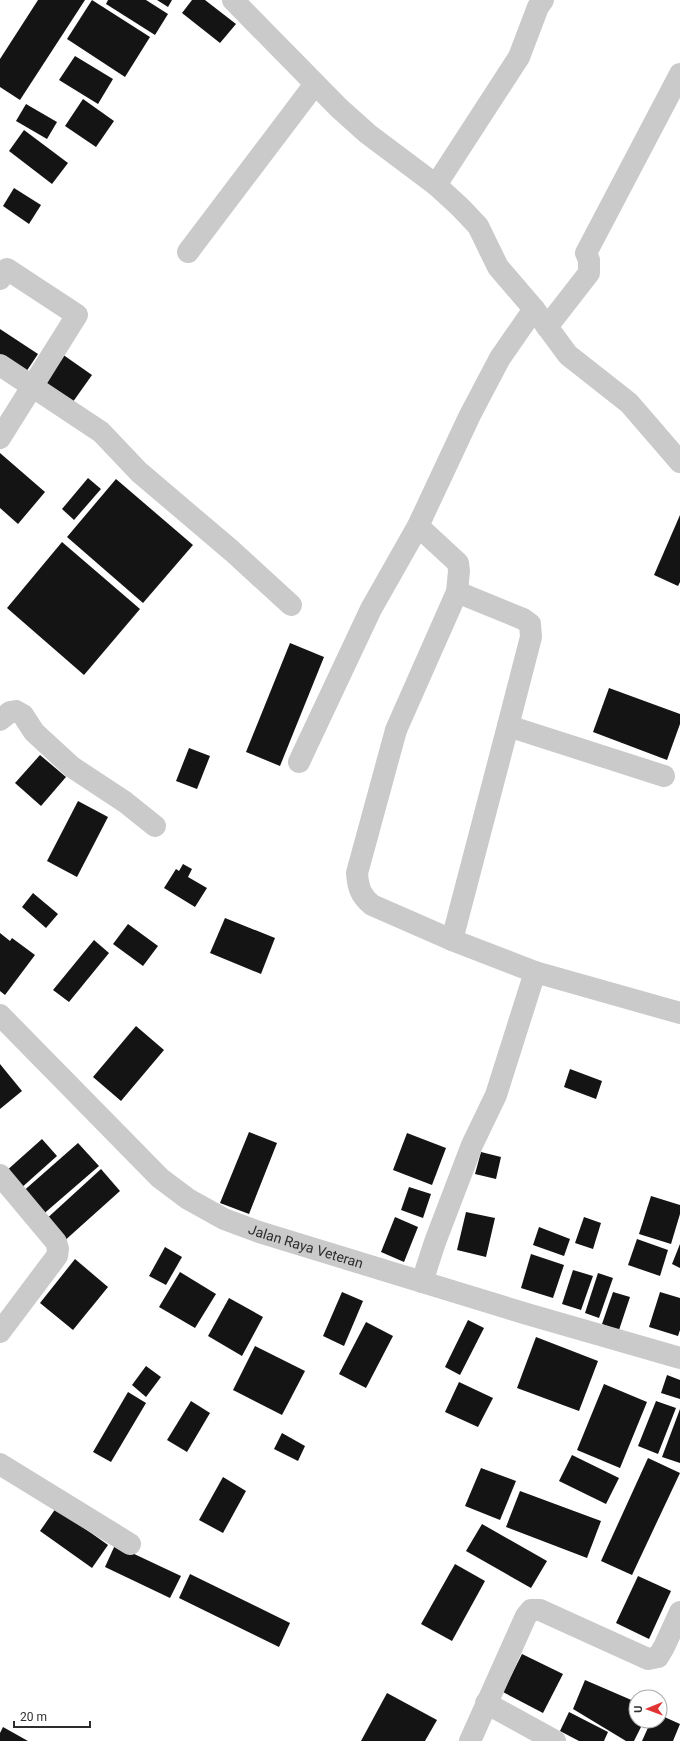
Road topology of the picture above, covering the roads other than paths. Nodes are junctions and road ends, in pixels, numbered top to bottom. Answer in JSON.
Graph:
{"nodes":[{"id":1,"x":233,"y":0,"type":"edge"},
{"id":2,"x":543,"y":0,"type":"edge"},
{"id":3,"x":680,"y":74,"type":"edge"},
{"id":4,"x":309,"y":92,"type":"junction"},
{"id":5,"x":436,"y":185,"type":"junction"},
{"id":6,"x":188,"y":252,"type":"dead end"},
{"id":7,"x":0,"y":279,"type":"edge"},
{"id":8,"x":534,"y":309,"type":"junction"},
{"id":9,"x":547,"y":327,"type":"junction"},
{"id":10,"x":0,"y":365,"type":"edge"},
{"id":11,"x":33,"y":386,"type":"junction"},
{"id":12,"x":0,"y":438,"type":"edge"},
{"id":13,"x":680,"y":462,"type":"edge"},
{"id":14,"x":418,"y":526,"type":"junction"},
{"id":15,"x":456,"y":592,"type":"junction"},
{"id":16,"x":292,"y":605,"type":"dead end"},
{"id":17,"x":0,"y":720,"type":"edge"},
{"id":18,"x":508,"y":726,"type":"junction"},
{"id":19,"x":299,"y":762,"type":"dead end"},
{"id":20,"x":664,"y":776,"type":"dead end"},
{"id":21,"x":155,"y":826,"type":"dead end"},
{"id":22,"x":452,"y":940,"type":"junction"},
{"id":23,"x":535,"y":972,"type":"junction"},
{"id":24,"x":680,"y":1013,"type":"edge"},
{"id":25,"x":0,"y":1015,"type":"edge"},
{"id":26,"x":0,"y":1175,"type":"edge"},
{"id":27,"x":422,"y":1282,"type":"junction"},
{"id":28,"x":0,"y":1332,"type":"edge"},
{"id":29,"x":680,"y":1358,"type":"edge"},
{"id":30,"x":0,"y":1464,"type":"edge"},
{"id":31,"x":130,"y":1544,"type":"dead end"},
{"id":32,"x":680,"y":1612,"type":"edge"},
{"id":33,"x":486,"y":1703,"type":"junction"},
{"id":34,"x":470,"y":1741,"type":"edge"},
{"id":35,"x":555,"y":1741,"type":"edge"}],
"edges":[{"from":1,"to":4,"type":"street"},
{"from":2,"to":5,"type":"street"},
{"from":3,"to":9,"type":"street"},
{"from":4,"to":5,"type":"street"},
{"from":4,"to":6,"type":"street"},
{"from":5,"to":8,"type":"street"},
{"from":7,"to":11,"type":"street"},
{"from":8,"to":9,"type":"street"},
{"from":8,"to":14,"type":"street"},
{"from":9,"to":13,"type":"street"},
{"from":10,"to":11,"type":"street"},
{"from":11,"to":12,"type":"street"},
{"from":11,"to":16,"type":"street"},
{"from":14,"to":15,"type":"street"},
{"from":14,"to":19,"type":"street"},
{"from":15,"to":18,"type":"street"},
{"from":15,"to":22,"type":"street"},
{"from":17,"to":21,"type":"street"},
{"from":18,"to":20,"type":"street"},
{"from":18,"to":22,"type":"street"},
{"from":22,"to":23,"type":"street"},
{"from":23,"to":24,"type":"street"},
{"from":23,"to":27,"type":"street"},
{"from":25,"to":27,"type":"street","name":"Jalan Raya Veteran"},
{"from":26,"to":28,"type":"street"},
{"from":27,"to":29,"type":"street","name":"Jalan Raya Veteran"},
{"from":30,"to":31,"type":"street"},
{"from":32,"to":33,"type":"street"},
{"from":33,"to":34,"type":"street"},
{"from":33,"to":35,"type":"street"}]}
